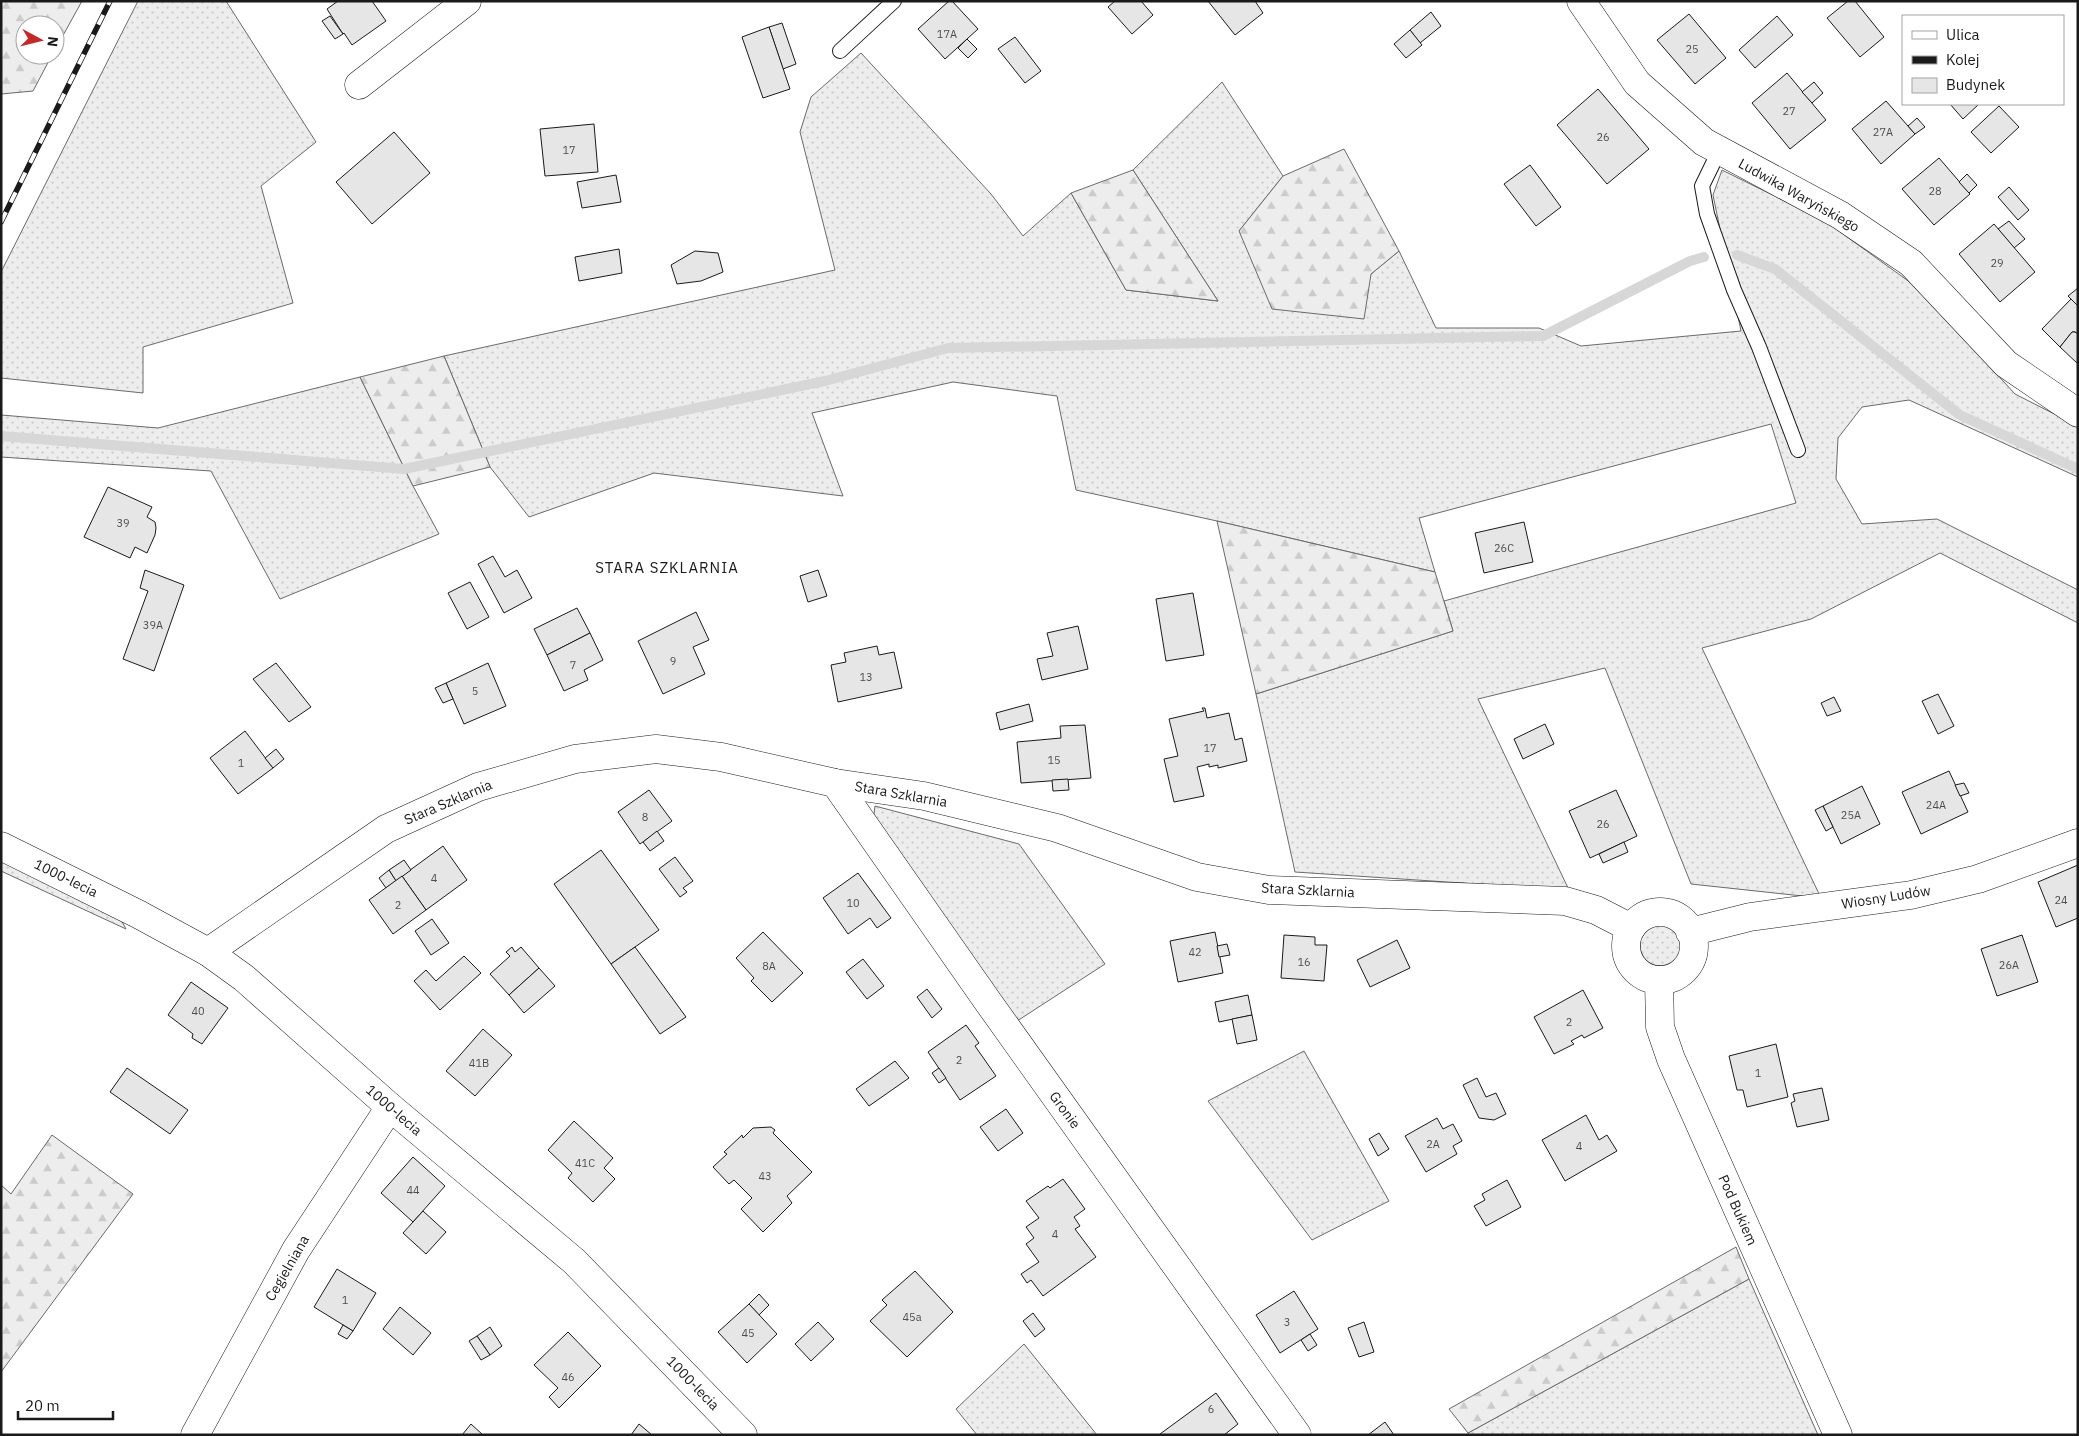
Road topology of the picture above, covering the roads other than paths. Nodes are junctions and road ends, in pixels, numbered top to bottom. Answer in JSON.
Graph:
{"nodes":[{"id":1,"x":467,"y":1,"type":"edge"},
{"id":2,"x":894,"y":1,"type":"edge"},
{"id":3,"x":1581,"y":1,"type":"edge"},
{"id":4,"x":840,"y":51,"type":"dead end"},
{"id":5,"x":359,"y":85,"type":"dead end"},
{"id":6,"x":1719,"y":151,"type":"junction"},
{"id":7,"x":2078,"y":413,"type":"edge"},
{"id":8,"x":1798,"y":450,"type":"dead end"},
{"id":9,"x":835,"y":783,"type":"junction"},
{"id":10,"x":2078,"y":843,"type":"edge"},
{"id":11,"x":1,"y":846,"type":"edge"},
{"id":12,"x":1631,"y":928,"type":"junction"},
{"id":13,"x":1690,"y":932,"type":"junction"},
{"id":14,"x":208,"y":952,"type":"junction"},
{"id":15,"x":1659,"y":980,"type":"junction"},
{"id":16,"x":390,"y":1108,"type":"junction"},
{"id":17,"x":195,"y":1435,"type":"edge"},
{"id":18,"x":743,"y":1435,"type":"edge"},
{"id":19,"x":1297,"y":1435,"type":"edge"},
{"id":20,"x":1838,"y":1435,"type":"edge"}],
"edges":[{"from":1,"to":5,"type":"street"},
{"from":2,"to":4,"type":"lane"},
{"from":3,"to":6,"type":"street","name":"Ludwika Waryńskiego"},
{"from":6,"to":7,"type":"street","name":"Ludwika Waryńskiego"},
{"from":6,"to":8,"type":"lane"},
{"from":9,"to":12,"type":"street","name":"Stara Szklarnia"},
{"from":9,"to":14,"type":"street","name":"Stara Szklarnia"},
{"from":9,"to":19,"type":"street","name":"Gronie"},
{"from":10,"to":13,"type":"street","name":"Wiosny Ludów"},
{"from":11,"to":14,"type":"street","name":"1000-lecia"},
{"from":12,"to":13,"type":"street"},
{"from":12,"to":15,"type":"street"},
{"from":13,"to":15,"type":"street"},
{"from":14,"to":16,"type":"street","name":"1000-lecia"},
{"from":15,"to":20,"type":"street","name":"Pod Bukiem"},
{"from":16,"to":17,"type":"street","name":"Cegielniana"},
{"from":16,"to":18,"type":"street","name":"1000-lecia"}]}
